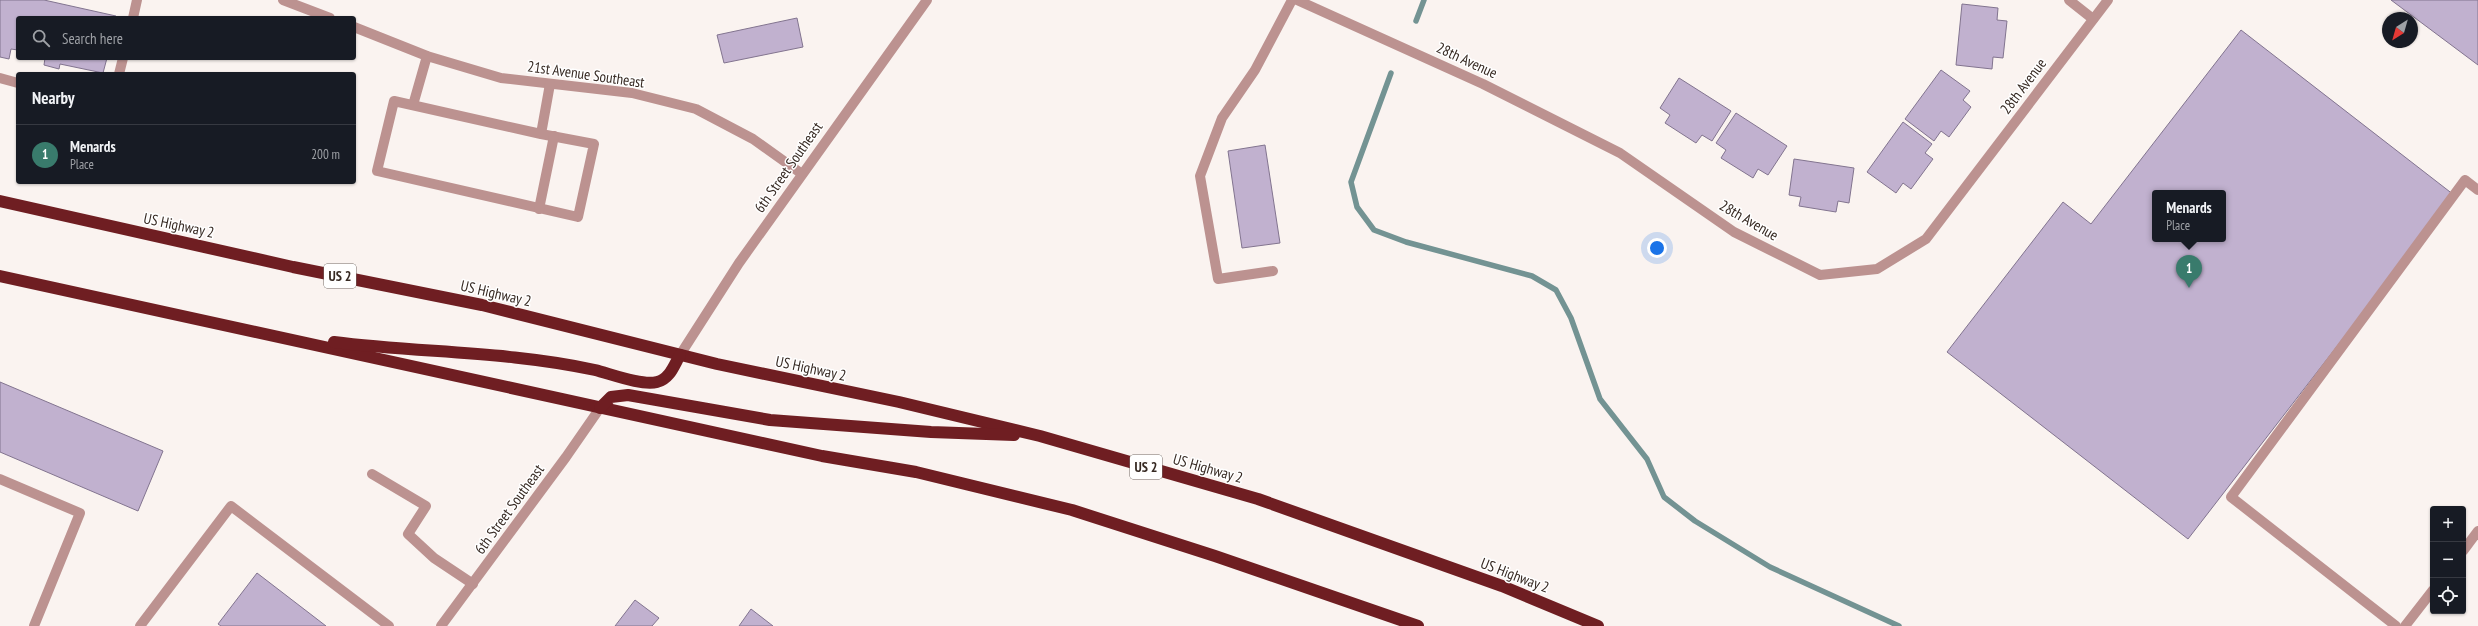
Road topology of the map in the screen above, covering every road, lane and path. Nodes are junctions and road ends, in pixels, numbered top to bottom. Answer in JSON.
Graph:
{"nodes":[{"id":1,"x":137,"y":0,"type":"edge"},
{"id":2,"x":283,"y":0,"type":"edge"},
{"id":3,"x":927,"y":0,"type":"edge"},
{"id":4,"x":1292,"y":0,"type":"edge"},
{"id":5,"x":1297,"y":0,"type":"edge"},
{"id":6,"x":2069,"y":0,"type":"edge"},
{"id":7,"x":2108,"y":0,"type":"edge"},
{"id":8,"x":133,"y":16,"type":"edge"},
{"id":9,"x":325,"y":16,"type":"edge"},
{"id":10,"x":2093,"y":19,"type":"junction"},
{"id":11,"x":356,"y":28,"type":"edge"},
{"id":12,"x":427,"y":56,"type":"junction"},
{"id":13,"x":122,"y":60,"type":"edge"},
{"id":14,"x":120,"y":72,"type":"edge"},
{"id":15,"x":0,"y":78,"type":"edge"},
{"id":16,"x":16,"y":82,"type":"edge"},
{"id":17,"x":550,"y":84,"type":"junction"},
{"id":18,"x":413,"y":105,"type":"junction"},
{"id":19,"x":541,"y":134,"type":"junction"},
{"id":20,"x":554,"y":136,"type":"junction"},
{"id":21,"x":802,"y":174,"type":"junction"},
{"id":22,"x":2478,"y":190,"type":"edge"},
{"id":23,"x":0,"y":201,"type":"edge"},
{"id":24,"x":539,"y":209,"type":"junction"},
{"id":25,"x":1273,"y":271,"type":"dead end"},
{"id":26,"x":0,"y":276,"type":"edge"},
{"id":27,"x":260,"y":333,"type":"junction"},
{"id":28,"x":680,"y":355,"type":"junction"},
{"id":29,"x":600,"y":408,"type":"junction"},
{"id":30,"x":1040,"y":436,"type":"junction"},
{"id":31,"x":372,"y":474,"type":"dead end"},
{"id":32,"x":0,"y":479,"type":"edge"},
{"id":33,"x":2478,"y":531,"type":"edge"},
{"id":34,"x":2466,"y":547,"type":"edge"},
{"id":35,"x":473,"y":584,"type":"junction"},
{"id":36,"x":2430,"y":594,"type":"edge"},
{"id":37,"x":34,"y":626,"type":"edge"},
{"id":38,"x":140,"y":626,"type":"edge"},
{"id":39,"x":389,"y":626,"type":"edge"},
{"id":40,"x":441,"y":626,"type":"edge"},
{"id":41,"x":1418,"y":626,"type":"edge"},
{"id":42,"x":1598,"y":626,"type":"edge"},
{"id":43,"x":2396,"y":626,"type":"edge"},
{"id":44,"x":2405,"y":626,"type":"edge"}],
"edges":[{"from":1,"to":8,"type":"street"},
{"from":2,"to":9,"type":"street"},
{"from":3,"to":21,"type":"street","name":"6th Street Southeast"},
{"from":4,"to":25,"type":"street"},
{"from":5,"to":10,"type":"street","name":"28th Avenue"},
{"from":6,"to":10,"type":"street"},
{"from":7,"to":10,"type":"street","name":"28th Avenue"},
{"from":11,"to":12,"type":"street","name":"21st Avenue Southeast"},
{"from":12,"to":17,"type":"street","name":"21st Avenue Southeast"},
{"from":12,"to":18,"type":"street"},
{"from":13,"to":14,"type":"street"},
{"from":15,"to":16,"type":"street"},
{"from":17,"to":19,"type":"street"},
{"from":17,"to":21,"type":"street","name":"21st Avenue Southeast"},
{"from":18,"to":19,"type":"street"},
{"from":18,"to":24,"type":"street"},
{"from":19,"to":20,"type":"street"},
{"from":20,"to":24,"type":"street"},
{"from":20,"to":24,"type":"street"},
{"from":21,"to":28,"type":"street","name":"6th Street Southeast"},
{"from":22,"to":43,"type":"street"},
{"from":23,"to":28,"type":"highway","name":"US Highway 2","number":"US 2"},
{"from":26,"to":27,"type":"highway"},
{"from":27,"to":28,"type":"highway"},
{"from":27,"to":29,"type":"highway"},
{"from":28,"to":30,"type":"highway","name":"US Highway 2","number":"US 2"},
{"from":29,"to":30,"type":"highway"},
{"from":29,"to":35,"type":"street","name":"6th Street Southeast"},
{"from":29,"to":41,"type":"highway"},
{"from":30,"to":42,"type":"highway","name":"US Highway 2","number":"US 2"},
{"from":31,"to":35,"type":"street"},
{"from":32,"to":37,"type":"street"},
{"from":33,"to":34,"type":"street"},
{"from":35,"to":40,"type":"street","name":"6th Street Southeast"},
{"from":36,"to":44,"type":"street"},
{"from":38,"to":39,"type":"street"}]}
